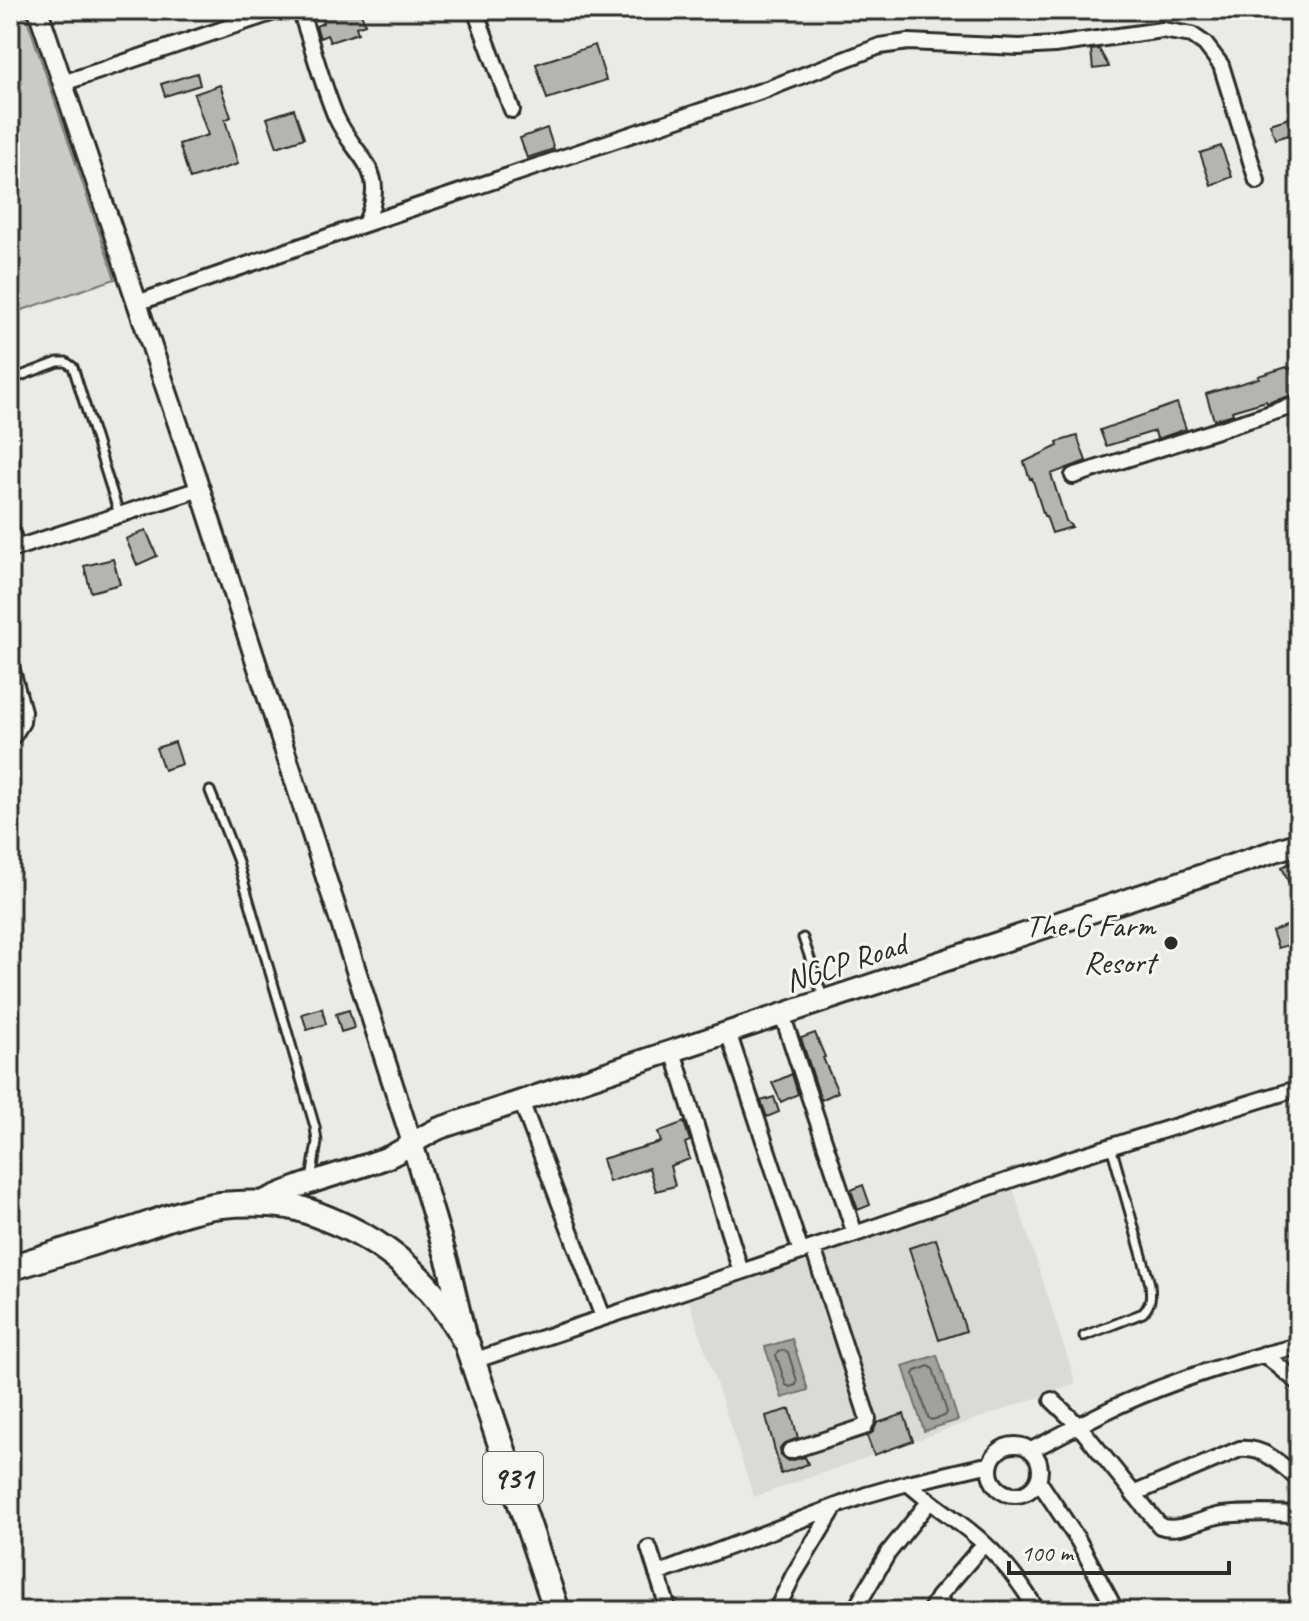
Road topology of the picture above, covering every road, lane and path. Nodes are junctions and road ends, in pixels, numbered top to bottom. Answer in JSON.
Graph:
{"nodes":[{"id":1,"x":38,"y":10,"type":"edge"},
{"id":2,"x":280,"y":10,"type":"edge"},
{"id":3,"x":300,"y":10,"type":"edge"},
{"id":4,"x":475,"y":10,"type":"edge"},
{"id":5,"x":63,"y":83,"type":"junction"},
{"id":6,"x":512,"y":110,"type":"dead end"},
{"id":7,"x":1257,"y":181,"type":"dead end"},
{"id":8,"x":365,"y":224,"type":"junction"},
{"id":9,"x":137,"y":303,"type":"junction"},
{"id":10,"x":10,"y":380,"type":"edge"},
{"id":11,"x":1299,"y":404,"type":"edge"},
{"id":12,"x":1073,"y":476,"type":"dead end"},
{"id":13,"x":200,"y":489,"type":"junction"},
{"id":14,"x":10,"y":515,"type":"edge"},
{"id":15,"x":119,"y":515,"type":"junction"},
{"id":16,"x":15,"y":548,"type":"edge"},
{"id":17,"x":10,"y":663,"type":"edge"},
{"id":18,"x":10,"y":737,"type":"edge"},
{"id":19,"x":210,"y":791,"type":"dead end"},
{"id":20,"x":1299,"y":843,"type":"edge"},
{"id":21,"x":803,"y":938,"type":"dead end"},
{"id":22,"x":825,"y":1000,"type":"junction"},
{"id":23,"x":782,"y":1014,"type":"junction"},
{"id":24,"x":728,"y":1032,"type":"junction"},
{"id":25,"x":673,"y":1051,"type":"junction"},
{"id":26,"x":1299,"y":1088,"type":"edge"},
{"id":27,"x":521,"y":1101,"type":"junction"},
{"id":28,"x":412,"y":1143,"type":"junction"},
{"id":29,"x":1111,"y":1146,"type":"junction"},
{"id":30,"x":311,"y":1182,"type":"junction"},
{"id":31,"x":258,"y":1204,"type":"junction"},
{"id":32,"x":855,"y":1234,"type":"junction"},
{"id":33,"x":807,"y":1250,"type":"junction"},
{"id":34,"x":10,"y":1268,"type":"edge"},
{"id":35,"x":741,"y":1272,"type":"junction"},
{"id":36,"x":603,"y":1317,"type":"junction"},
{"id":37,"x":1084,"y":1336,"type":"dead end"},
{"id":38,"x":1299,"y":1346,"type":"edge"},
{"id":39,"x":470,"y":1353,"type":"junction"},
{"id":40,"x":1264,"y":1354,"type":"junction"},
{"id":41,"x":1299,"y":1383,"type":"edge"},
{"id":42,"x":1052,"y":1400,"type":"dead end"},
{"id":43,"x":1079,"y":1426,"type":"junction"},
{"id":44,"x":1031,"y":1450,"type":"junction"},
{"id":45,"x":790,"y":1451,"type":"dead end"},
{"id":46,"x":991,"y":1464,"type":"junction"},
{"id":47,"x":1038,"y":1480,"type":"junction"},
{"id":48,"x":1299,"y":1480,"type":"edge"},
{"id":49,"x":908,"y":1483,"type":"junction"},
{"id":50,"x":1133,"y":1494,"type":"junction"},
{"id":51,"x":929,"y":1502,"type":"junction"},
{"id":52,"x":835,"y":1507,"type":"junction"},
{"id":53,"x":1299,"y":1514,"type":"edge"},
{"id":54,"x":984,"y":1544,"type":"junction"},
{"id":55,"x":649,"y":1548,"type":"dead end"},
{"id":56,"x":657,"y":1574,"type":"junction"},
{"id":57,"x":938,"y":1597,"type":"junction"},
{"id":58,"x":557,"y":1611,"type":"edge"},
{"id":59,"x":669,"y":1611,"type":"edge"},
{"id":60,"x":776,"y":1611,"type":"edge"},
{"id":61,"x":854,"y":1611,"type":"edge"},
{"id":62,"x":930,"y":1611,"type":"edge"},
{"id":63,"x":947,"y":1611,"type":"edge"},
{"id":64,"x":1037,"y":1611,"type":"edge"},
{"id":65,"x":1116,"y":1611,"type":"edge"}],
"edges":[{"from":1,"to":5,"type":"street"},
{"from":2,"to":5,"type":"street"},
{"from":3,"to":8,"type":"street"},
{"from":4,"to":6,"type":"street"},
{"from":5,"to":9,"type":"street"},
{"from":7,"to":8,"type":"street"},
{"from":8,"to":9,"type":"street"},
{"from":9,"to":13,"type":"street"},
{"from":10,"to":15,"type":"lane"},
{"from":11,"to":12,"type":"street"},
{"from":13,"to":15,"type":"street"},
{"from":13,"to":28,"type":"street"},
{"from":14,"to":16,"type":"lane"},
{"from":15,"to":16,"type":"street"},
{"from":17,"to":18,"type":"street"},
{"from":19,"to":30,"type":"lane"},
{"from":20,"to":22,"type":"main road","name":"NGCP Road"},
{"from":21,"to":22,"type":"lane"},
{"from":22,"to":23,"type":"main road","name":"NGCP Road"},
{"from":23,"to":24,"type":"main road","name":"NGCP Road"},
{"from":23,"to":32,"type":"street"},
{"from":24,"to":25,"type":"main road","name":"NGCP Road"},
{"from":24,"to":33,"type":"street"},
{"from":25,"to":27,"type":"main road","name":"NGCP Road"},
{"from":25,"to":35,"type":"street"},
{"from":26,"to":29,"type":"street"},
{"from":27,"to":28,"type":"main road","name":"NGCP Road"},
{"from":27,"to":36,"type":"street"},
{"from":28,"to":30,"type":"main road","name":"NGCP Road"},
{"from":28,"to":39,"type":"main road"},
{"from":29,"to":32,"type":"street"},
{"from":29,"to":37,"type":"lane"},
{"from":30,"to":31,"type":"main road","name":"NGCP Road"},
{"from":31,"to":34,"type":"highway","number":"931"},
{"from":31,"to":39,"type":"highway","number":"931"},
{"from":32,"to":33,"type":"street"},
{"from":33,"to":35,"type":"street"},
{"from":33,"to":45,"type":"street"},
{"from":35,"to":36,"type":"street"},
{"from":36,"to":39,"type":"street"},
{"from":38,"to":40,"type":"street"},
{"from":39,"to":58,"type":"highway","number":"931"},
{"from":40,"to":41,"type":"street"},
{"from":40,"to":43,"type":"street"},
{"from":42,"to":43,"type":"street"},
{"from":43,"to":44,"type":"street"},
{"from":43,"to":50,"type":"street"},
{"from":44,"to":46,"type":"street"},
{"from":44,"to":47,"type":"street"},
{"from":46,"to":47,"type":"street"},
{"from":46,"to":49,"type":"street"},
{"from":47,"to":65,"type":"street"},
{"from":48,"to":50,"type":"street"},
{"from":49,"to":51,"type":"street"},
{"from":49,"to":52,"type":"street"},
{"from":50,"to":53,"type":"street"},
{"from":51,"to":54,"type":"street"},
{"from":51,"to":61,"type":"street"},
{"from":52,"to":56,"type":"street"},
{"from":52,"to":60,"type":"street"},
{"from":54,"to":57,"type":"street"},
{"from":54,"to":64,"type":"street"},
{"from":55,"to":56,"type":"street"},
{"from":56,"to":59,"type":"street"},
{"from":57,"to":62,"type":"street"},
{"from":57,"to":63,"type":"street"}]}
